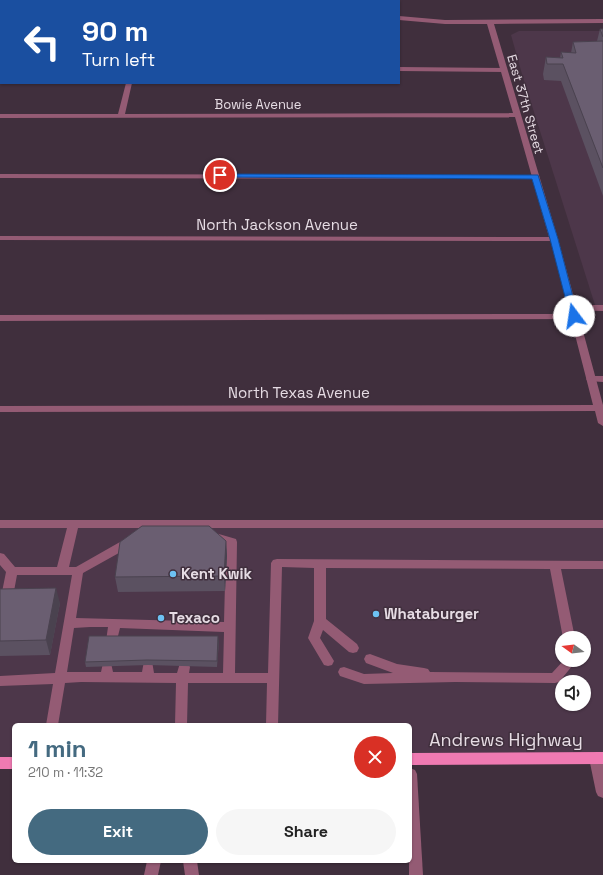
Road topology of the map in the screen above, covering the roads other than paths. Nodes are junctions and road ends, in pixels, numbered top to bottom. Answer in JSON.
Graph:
{"nodes":[{"id":1,"x":400,"y":18,"type":"edge"},
{"id":2,"x":603,"y":21,"type":"edge"},
{"id":3,"x":490,"y":22,"type":"junction"},
{"id":4,"x":400,"y":69,"type":"edge"},
{"id":5,"x":504,"y":70,"type":"junction"},
{"id":6,"x":129,"y":84,"type":"edge"},
{"id":7,"x":516,"y":115,"type":"junction"},
{"id":8,"x":0,"y":116,"type":"edge"},
{"id":9,"x":121,"y":116,"type":"junction"},
{"id":10,"x":0,"y":176,"type":"edge"},
{"id":11,"x":535,"y":177,"type":"junction"},
{"id":12,"x":0,"y":238,"type":"edge"},
{"id":13,"x":554,"y":239,"type":"junction"},
{"id":14,"x":603,"y":308,"type":"edge"},
{"id":15,"x":573,"y":312,"type":"junction"},
{"id":16,"x":0,"y":318,"type":"edge"},
{"id":17,"x":591,"y":379,"type":"junction"},
{"id":18,"x":603,"y":379,"type":"edge"},
{"id":19,"x":0,"y":408,"type":"edge"},
{"id":20,"x":598,"y":408,"type":"junction"},
{"id":21,"x":603,"y":423,"type":"edge"},
{"id":22,"x":142,"y":523,"type":"junction"},
{"id":23,"x":223,"y":523,"type":"junction"},
{"id":24,"x":0,"y":524,"type":"edge"},
{"id":25,"x":603,"y":524,"type":"edge"},
{"id":26,"x":73,"y":525,"type":"junction"},
{"id":27,"x":203,"y":536,"type":"edge"},
{"id":28,"x":217,"y":536,"type":"junction"},
{"id":29,"x":0,"y":557,"type":"edge"},
{"id":30,"x":320,"y":564,"type":"junction"},
{"id":31,"x":555,"y":565,"type":"junction"},
{"id":32,"x":603,"y":565,"type":"edge"},
{"id":33,"x":62,"y":570,"type":"junction"},
{"id":34,"x":12,"y":571,"type":"junction"},
{"id":35,"x":78,"y":571,"type":"junction"},
{"id":36,"x":6,"y":603,"type":"edge"},
{"id":37,"x":320,"y":621,"type":"junction"},
{"id":38,"x":70,"y":623,"type":"junction"},
{"id":39,"x":115,"y":623,"type":"junction"},
{"id":40,"x":154,"y":624,"type":"junction"},
{"id":41,"x":188,"y":625,"type":"junction"},
{"id":42,"x":230,"y":626,"type":"junction"},
{"id":43,"x":568,"y":631,"type":"edge"},
{"id":44,"x":153,"y":636,"type":"edge"},
{"id":45,"x":112,"y":641,"type":"edge"},
{"id":46,"x":188,"y":641,"type":"edge"},
{"id":47,"x":353,"y":648,"type":"dead end"},
{"id":48,"x":370,"y":659,"type":"dead end"},
{"id":49,"x":328,"y":661,"type":"dead end"},
{"id":50,"x":148,"y":665,"type":"edge"},
{"id":51,"x":565,"y":667,"type":"edge"},
{"id":52,"x":344,"y":672,"type":"dead end"},
{"id":53,"x":183,"y":673,"type":"junction"},
{"id":54,"x":61,"y":677,"type":"junction"},
{"id":55,"x":455,"y":677,"type":"junction"},
{"id":56,"x":148,"y":678,"type":"junction"},
{"id":57,"x":273,"y":678,"type":"junction"},
{"id":58,"x":229,"y":679,"type":"junction"},
{"id":59,"x":0,"y":681,"type":"edge"},
{"id":60,"x":52,"y":723,"type":"edge"},
{"id":61,"x":181,"y":723,"type":"edge"},
{"id":62,"x":272,"y":723,"type":"edge"},
{"id":63,"x":600,"y":758,"type":"edge"},
{"id":64,"x":412,"y":759,"type":"edge"},
{"id":65,"x":0,"y":763,"type":"edge"},
{"id":66,"x":12,"y":763,"type":"edge"},
{"id":67,"x":603,"y":792,"type":"edge"},
{"id":68,"x":412,"y":808,"type":"edge"},
{"id":69,"x":154,"y":863,"type":"edge"},
{"id":70,"x":190,"y":863,"type":"edge"},
{"id":71,"x":151,"y":875,"type":"edge"},
{"id":72,"x":192,"y":875,"type":"edge"},
{"id":73,"x":416,"y":875,"type":"edge"}],
"edges":[{"from":1,"to":3,"type":"street"},
{"from":2,"to":3,"type":"street"},
{"from":3,"to":5,"type":"street","name":"East 37th Street"},
{"from":4,"to":5,"type":"street"},
{"from":5,"to":7,"type":"street","name":"East 37th Street"},
{"from":6,"to":9,"type":"street"},
{"from":7,"to":9,"type":"street","name":"Bowie Avenue"},
{"from":7,"to":11,"type":"street","name":"East 37th Street"},
{"from":8,"to":9,"type":"street","name":"Bowie Avenue"},
{"from":10,"to":11,"type":"street"},
{"from":11,"to":13,"type":"street","name":"East 37th Street"},
{"from":12,"to":13,"type":"street","name":"North Jackson Avenue"},
{"from":13,"to":15,"type":"street","name":"East 37th Street"},
{"from":14,"to":15,"type":"street"},
{"from":15,"to":16,"type":"street"},
{"from":15,"to":17,"type":"street","name":"East 37th Street"},
{"from":17,"to":18,"type":"street"},
{"from":17,"to":20,"type":"street","name":"East 37th Street"},
{"from":19,"to":20,"type":"street","name":"North Texas Avenue"},
{"from":20,"to":21,"type":"street","name":"East 37th Street"},
{"from":22,"to":23,"type":"street"},
{"from":22,"to":26,"type":"street"},
{"from":22,"to":35,"type":"street"},
{"from":23,"to":25,"type":"street"},
{"from":23,"to":28,"type":"street"},
{"from":24,"to":26,"type":"street"},
{"from":26,"to":33,"type":"street"},
{"from":27,"to":28,"type":"street"},
{"from":28,"to":42,"type":"street"},
{"from":29,"to":34,"type":"street"},
{"from":30,"to":31,"type":"street"},
{"from":30,"to":37,"type":"street"},
{"from":30,"to":57,"type":"street"},
{"from":31,"to":32,"type":"street"},
{"from":31,"to":43,"type":"street"},
{"from":33,"to":34,"type":"street"},
{"from":33,"to":35,"type":"street"},
{"from":34,"to":36,"type":"street"},
{"from":35,"to":38,"type":"street"},
{"from":37,"to":47,"type":"street"},
{"from":37,"to":49,"type":"street"},
{"from":38,"to":39,"type":"street"},
{"from":38,"to":54,"type":"street"},
{"from":39,"to":40,"type":"street"},
{"from":39,"to":45,"type":"street"},
{"from":40,"to":41,"type":"street"},
{"from":40,"to":44,"type":"street"},
{"from":41,"to":42,"type":"street"},
{"from":41,"to":46,"type":"street"},
{"from":42,"to":58,"type":"street"},
{"from":48,"to":55,"type":"street"},
{"from":50,"to":56,"type":"street"},
{"from":51,"to":55,"type":"street"},
{"from":52,"to":55,"type":"street"},
{"from":53,"to":56,"type":"street"},
{"from":53,"to":58,"type":"street"},
{"from":53,"to":61,"type":"street"},
{"from":54,"to":56,"type":"street"},
{"from":54,"to":59,"type":"street"},
{"from":54,"to":60,"type":"street"},
{"from":57,"to":58,"type":"street"},
{"from":57,"to":62,"type":"street"},
{"from":63,"to":64,"type":"main road","name":"Andrews Highway"},
{"from":63,"to":67,"type":"street"},
{"from":65,"to":66,"type":"main road"},
{"from":68,"to":73,"type":"street"},
{"from":69,"to":71,"type":"street"},
{"from":70,"to":72,"type":"street"}]}
